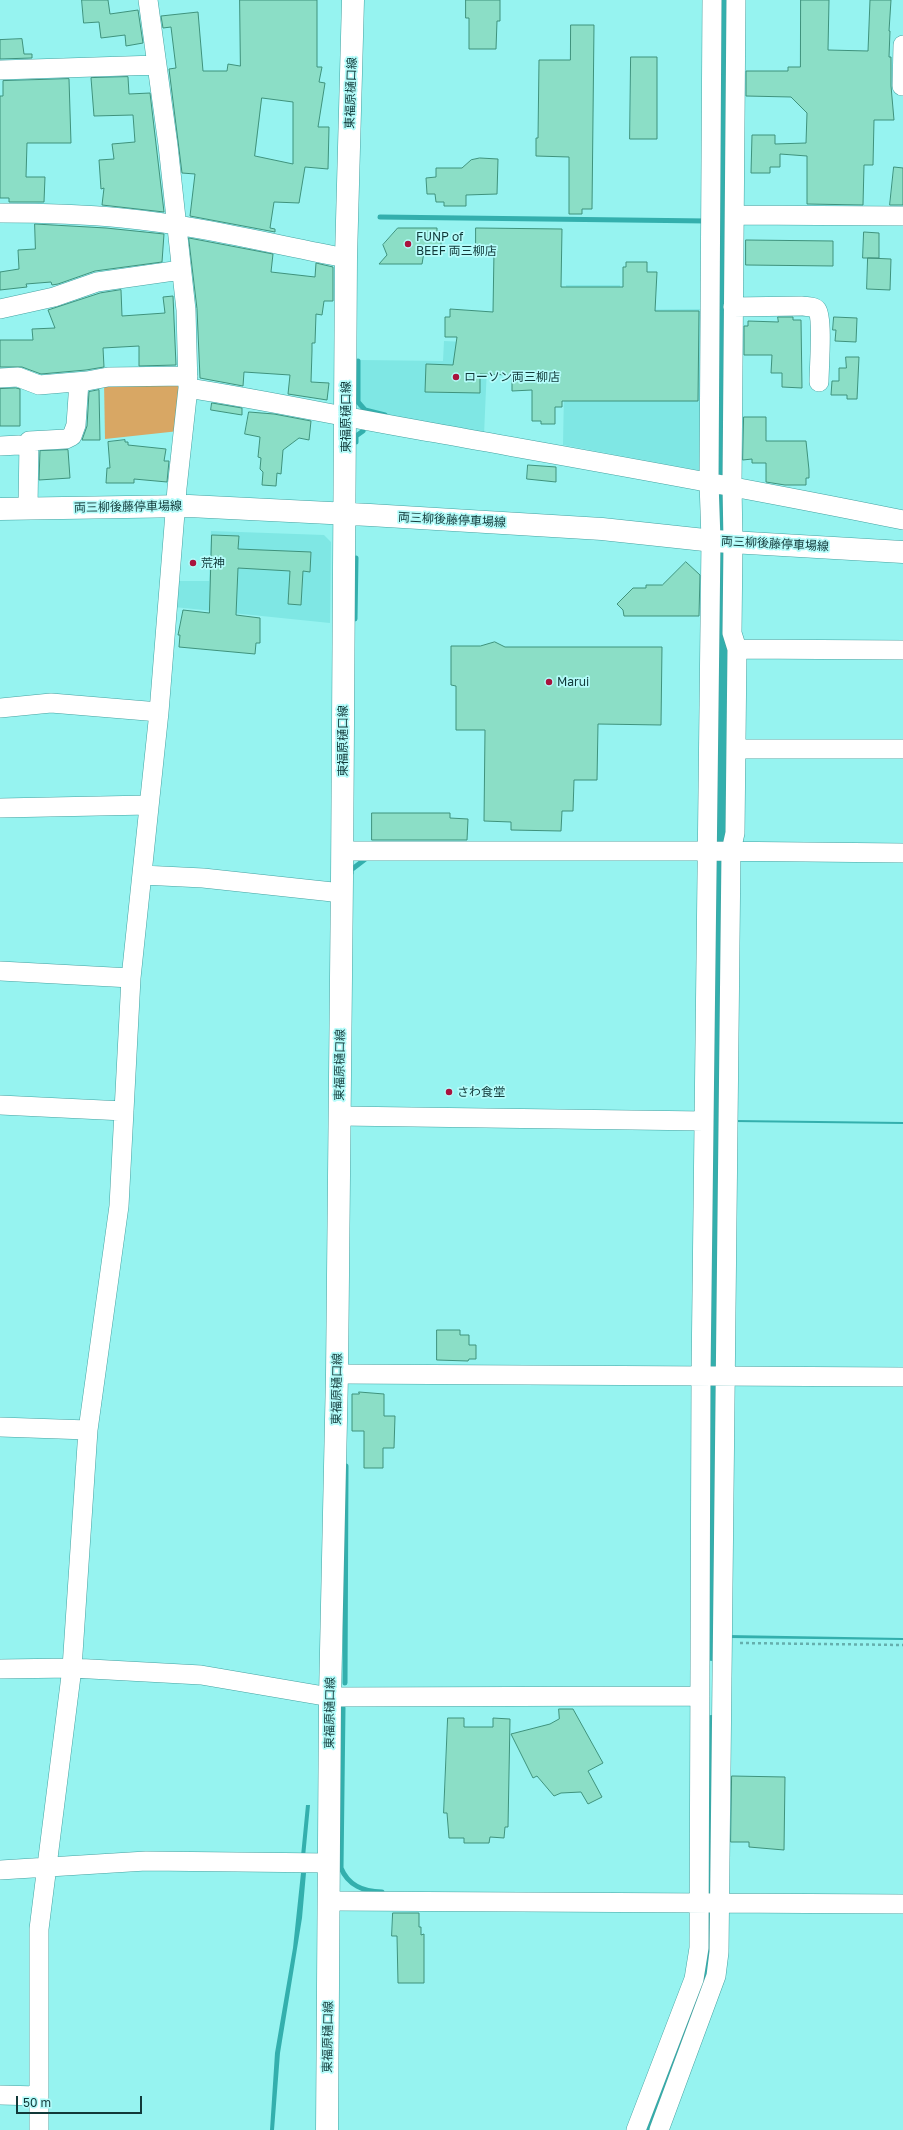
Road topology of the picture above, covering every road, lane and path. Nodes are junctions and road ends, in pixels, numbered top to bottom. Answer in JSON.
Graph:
{"nodes":[{"id":1,"x":148,"y":0,"type":"edge"},
{"id":2,"x":353,"y":0,"type":"edge"},
{"id":3,"x":712,"y":0,"type":"edge"},
{"id":4,"x":736,"y":0,"type":"edge"},
{"id":5,"x":903,"y":45,"type":"edge"},
{"id":6,"x":157,"y":65,"type":"junction"},
{"id":7,"x":0,"y":70,"type":"edge"},
{"id":8,"x":902,"y":86,"type":"edge"},
{"id":9,"x":0,"y":213,"type":"edge"},
{"id":10,"x":735,"y":215,"type":"junction"},
{"id":11,"x":903,"y":216,"type":"edge"},
{"id":12,"x":176,"y":225,"type":"junction"},
{"id":13,"x":346,"y":258,"type":"junction"},
{"id":14,"x":181,"y":270,"type":"junction"},
{"id":15,"x":733,"y":307,"type":"junction"},
{"id":16,"x":0,"y":309,"type":"edge"},
{"id":17,"x":0,"y":378,"type":"edge"},
{"id":18,"x":80,"y":382,"type":"junction"},
{"id":19,"x":188,"y":382,"type":"junction"},
{"id":20,"x":819,"y":382,"type":"dead end"},
{"id":21,"x":346,"y":417,"type":"junction"},
{"id":22,"x":0,"y":446,"type":"edge"},
{"id":23,"x":29,"y":447,"type":"junction"},
{"id":24,"x":720,"y":484,"type":"junction"},
{"id":25,"x":176,"y":506,"type":"junction"},
{"id":26,"x":28,"y":508,"type":"junction"},
{"id":27,"x":0,"y":509,"type":"edge"},
{"id":28,"x":345,"y":515,"type":"junction"},
{"id":29,"x":903,"y":520,"type":"edge"},
{"id":30,"x":722,"y":541,"type":"junction"},
{"id":31,"x":903,"y":552,"type":"edge"},
{"id":32,"x":737,"y":649,"type":"junction"},
{"id":33,"x":903,"y":650,"type":"edge"},
{"id":34,"x":0,"y":708,"type":"edge"},
{"id":35,"x":159,"y":712,"type":"junction"},
{"id":36,"x":736,"y":749,"type":"junction"},
{"id":37,"x":903,"y":749,"type":"edge"},
{"id":38,"x":148,"y":805,"type":"junction"},
{"id":39,"x":0,"y":808,"type":"edge"},
{"id":40,"x":708,"y":850,"type":"junction"},
{"id":41,"x":342,"y":851,"type":"junction"},
{"id":42,"x":731,"y":851,"type":"junction"},
{"id":43,"x":903,"y":852,"type":"edge"},
{"id":44,"x":142,"y":875,"type":"junction"},
{"id":45,"x":342,"y":893,"type":"junction"},
{"id":46,"x":0,"y":971,"type":"edge"},
{"id":47,"x":131,"y":978,"type":"junction"},
{"id":48,"x":0,"y":1105,"type":"edge"},
{"id":49,"x":124,"y":1111,"type":"junction"},
{"id":50,"x":340,"y":1116,"type":"junction"},
{"id":51,"x":704,"y":1121,"type":"junction"},
{"id":52,"x":337,"y":1374,"type":"junction"},
{"id":53,"x":703,"y":1375,"type":"junction"},
{"id":54,"x":724,"y":1375,"type":"junction"},
{"id":55,"x":903,"y":1377,"type":"edge"},
{"id":56,"x":0,"y":1427,"type":"edge"},
{"id":57,"x":88,"y":1430,"type":"junction"},
{"id":58,"x":721,"y":1643,"type":"junction"},
{"id":59,"x":903,"y":1644,"type":"edge"},
{"id":60,"x":72,"y":1668,"type":"junction"},
{"id":61,"x":0,"y":1669,"type":"edge"},
{"id":62,"x":700,"y":1696,"type":"junction"},
{"id":63,"x":330,"y":1697,"type":"junction"},
{"id":64,"x":329,"y":1864,"type":"junction"},
{"id":65,"x":47,"y":1866,"type":"junction"},
{"id":66,"x":0,"y":1870,"type":"edge"},
{"id":67,"x":329,"y":1901,"type":"junction"},
{"id":68,"x":699,"y":1904,"type":"junction"},
{"id":69,"x":720,"y":1904,"type":"junction"},
{"id":70,"x":903,"y":1904,"type":"edge"},
{"id":71,"x":0,"y":2095,"type":"edge"},
{"id":72,"x":39,"y":2096,"type":"junction"},
{"id":73,"x":39,"y":2130,"type":"edge"},
{"id":74,"x":327,"y":2130,"type":"edge"},
{"id":75,"x":636,"y":2130,"type":"edge"},
{"id":76,"x":659,"y":2130,"type":"edge"}],
"edges":[{"from":1,"to":6,"type":"street"},
{"from":2,"to":13,"type":"main road","name":"東福原樋口線"},
{"from":3,"to":24,"type":"street"},
{"from":4,"to":10,"type":"street"},
{"from":5,"to":8,"type":"street"},
{"from":6,"to":7,"type":"street"},
{"from":6,"to":12,"type":"street"},
{"from":9,"to":12,"type":"street"},
{"from":10,"to":11,"type":"street"},
{"from":10,"to":15,"type":"street"},
{"from":12,"to":13,"type":"street"},
{"from":12,"to":14,"type":"street"},
{"from":13,"to":21,"type":"main road","name":"東福原樋口線"},
{"from":14,"to":16,"type":"street"},
{"from":14,"to":19,"type":"street"},
{"from":15,"to":20,"type":"street"},
{"from":15,"to":24,"type":"street"},
{"from":17,"to":18,"type":"street"},
{"from":18,"to":19,"type":"street"},
{"from":18,"to":23,"type":"street"},
{"from":19,"to":21,"type":"street"},
{"from":19,"to":25,"type":"street"},
{"from":21,"to":24,"type":"street"},
{"from":21,"to":28,"type":"main road","name":"東福原樋口線"},
{"from":22,"to":23,"type":"street"},
{"from":23,"to":26,"type":"street"},
{"from":24,"to":29,"type":"street"},
{"from":24,"to":30,"type":"street"},
{"from":25,"to":26,"type":"main road","name":"両三柳後藤停車場線"},
{"from":25,"to":28,"type":"main road","name":"両三柳後藤停車場線"},
{"from":25,"to":35,"type":"street"},
{"from":26,"to":27,"type":"main road","name":"両三柳後藤停車場線"},
{"from":28,"to":30,"type":"main road","name":"両三柳後藤停車場線"},
{"from":28,"to":41,"type":"main road","name":"東福原樋口線"},
{"from":30,"to":31,"type":"main road","name":"両三柳後藤停車場線"},
{"from":30,"to":32,"type":"street"},
{"from":30,"to":40,"type":"street"},
{"from":32,"to":33,"type":"street"},
{"from":32,"to":36,"type":"street"},
{"from":34,"to":35,"type":"street"},
{"from":35,"to":38,"type":"street"},
{"from":36,"to":37,"type":"street"},
{"from":36,"to":42,"type":"street"},
{"from":38,"to":39,"type":"street"},
{"from":38,"to":44,"type":"street"},
{"from":40,"to":41,"type":"street"},
{"from":40,"to":42,"type":"street"},
{"from":40,"to":51,"type":"street"},
{"from":41,"to":45,"type":"main road","name":"東福原樋口線"},
{"from":42,"to":43,"type":"street"},
{"from":42,"to":54,"type":"street"},
{"from":44,"to":45,"type":"street"},
{"from":44,"to":47,"type":"street"},
{"from":45,"to":50,"type":"main road","name":"東福原樋口線"},
{"from":46,"to":47,"type":"street"},
{"from":47,"to":49,"type":"street"},
{"from":48,"to":49,"type":"street"},
{"from":49,"to":57,"type":"street"},
{"from":50,"to":51,"type":"street"},
{"from":50,"to":52,"type":"main road","name":"東福原樋口線"},
{"from":51,"to":53,"type":"street"},
{"from":52,"to":53,"type":"street"},
{"from":52,"to":63,"type":"main road","name":"東福原樋口線"},
{"from":53,"to":54,"type":"street"},
{"from":53,"to":62,"type":"street"},
{"from":54,"to":55,"type":"street"},
{"from":54,"to":58,"type":"street"},
{"from":56,"to":57,"type":"street"},
{"from":57,"to":60,"type":"street"},
{"from":58,"to":59,"type":"path"},
{"from":58,"to":69,"type":"street"},
{"from":60,"to":61,"type":"street"},
{"from":60,"to":63,"type":"street"},
{"from":60,"to":65,"type":"street"},
{"from":62,"to":63,"type":"street"},
{"from":62,"to":68,"type":"street"},
{"from":63,"to":64,"type":"main road","name":"東福原樋口線"},
{"from":64,"to":65,"type":"street"},
{"from":64,"to":67,"type":"main road","name":"東福原樋口線"},
{"from":65,"to":66,"type":"street"},
{"from":65,"to":72,"type":"street"},
{"from":67,"to":68,"type":"street"},
{"from":67,"to":74,"type":"main road","name":"東福原樋口線"},
{"from":68,"to":69,"type":"street"},
{"from":68,"to":75,"type":"street"},
{"from":69,"to":70,"type":"street"},
{"from":69,"to":76,"type":"street"},
{"from":71,"to":72,"type":"street"},
{"from":72,"to":73,"type":"street"}]}
